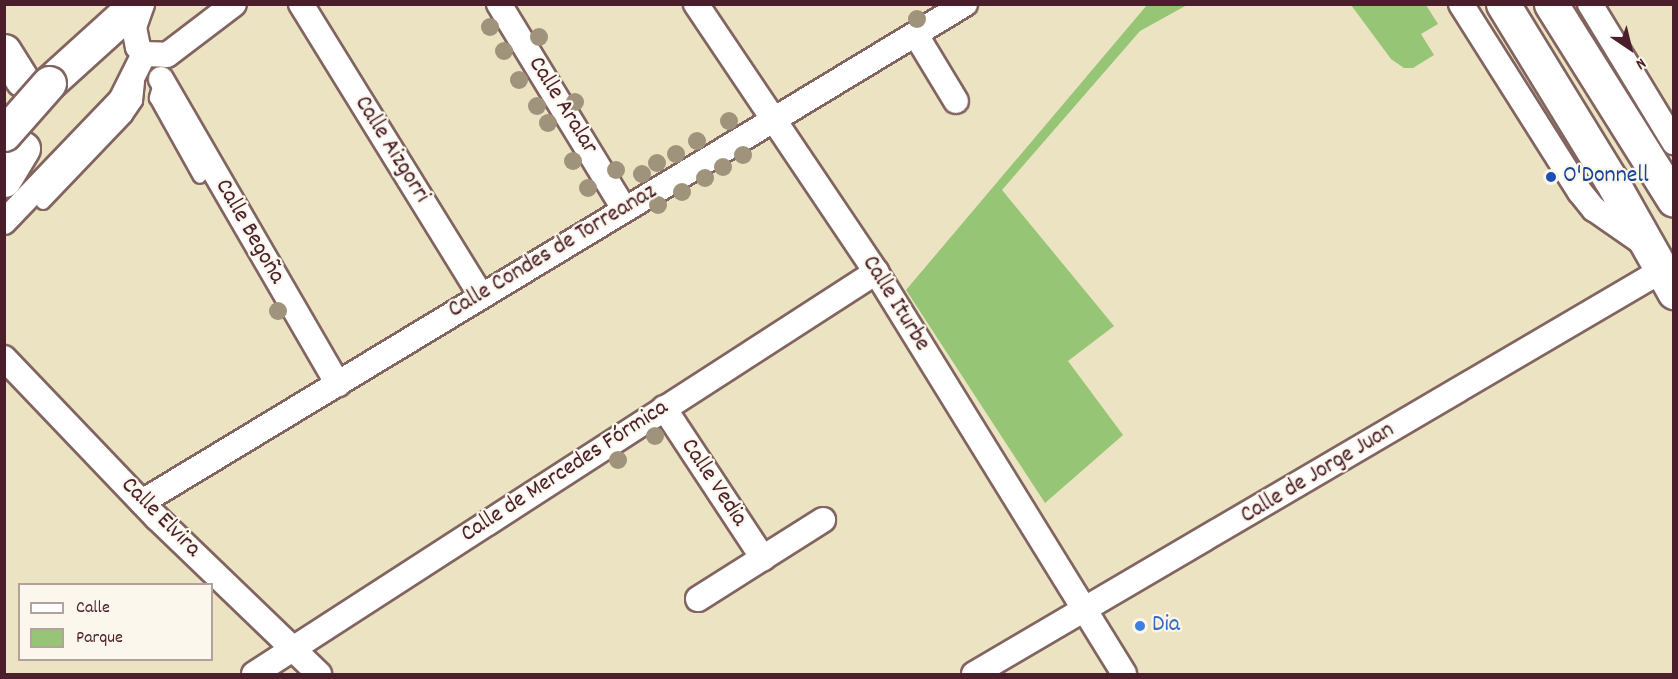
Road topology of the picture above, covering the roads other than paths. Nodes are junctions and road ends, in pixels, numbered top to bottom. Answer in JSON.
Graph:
{"nodes":[{"id":1,"x":136,"y":4,"type":"edge"},
{"id":2,"x":141,"y":4,"type":"edge"},
{"id":3,"x":234,"y":4,"type":"edge"},
{"id":4,"x":301,"y":4,"type":"edge"},
{"id":5,"x":499,"y":4,"type":"edge"},
{"id":6,"x":696,"y":4,"type":"edge"},
{"id":7,"x":965,"y":4,"type":"edge"},
{"id":8,"x":1461,"y":4,"type":"edge"},
{"id":9,"x":1503,"y":4,"type":"edge"},
{"id":10,"x":1551,"y":4,"type":"edge"},
{"id":11,"x":1590,"y":4,"type":"edge"},
{"id":12,"x":916,"y":35,"type":"junction"},
{"id":13,"x":4,"y":51,"type":"edge"},
{"id":14,"x":149,"y":59,"type":"junction"},
{"id":15,"x":36,"y":81,"type":"junction"},
{"id":16,"x":163,"y":82,"type":"junction"},
{"id":17,"x":957,"y":101,"type":"dead end"},
{"id":18,"x":772,"y":119,"type":"junction"},
{"id":19,"x":14,"y":141,"type":"edge"},
{"id":20,"x":1674,"y":142,"type":"edge"},
{"id":21,"x":200,"y":177,"type":"dead end"},
{"id":22,"x":4,"y":180,"type":"edge"},
{"id":23,"x":1674,"y":200,"type":"edge"},
{"id":24,"x":43,"y":203,"type":"dead end"},
{"id":25,"x":624,"y":209,"type":"junction"},
{"id":26,"x":4,"y":222,"type":"edge"},
{"id":27,"x":1643,"y":243,"type":"junction"},
{"id":28,"x":876,"y":272,"type":"junction"},
{"id":29,"x":1669,"y":279,"type":"edge"},
{"id":30,"x":481,"y":296,"type":"junction"},
{"id":31,"x":4,"y":358,"type":"edge"},
{"id":32,"x":338,"y":384,"type":"junction"},
{"id":33,"x":664,"y":408,"type":"junction"},
{"id":34,"x":142,"y":502,"type":"junction"},
{"id":35,"x":823,"y":520,"type":"dead end"},
{"id":36,"x":763,"y":558,"type":"junction"},
{"id":37,"x":698,"y":599,"type":"dead end"},
{"id":38,"x":1084,"y":609,"type":"junction"},
{"id":39,"x":293,"y":647,"type":"junction"},
{"id":40,"x":254,"y":675,"type":"edge"},
{"id":41,"x":319,"y":675,"type":"edge"},
{"id":42,"x":974,"y":675,"type":"edge"},
{"id":43,"x":1124,"y":675,"type":"edge"}],
"edges":[{"from":1,"to":15,"type":"main road"},
{"from":2,"to":14,"type":"street"},
{"from":3,"to":14,"type":"street"},
{"from":4,"to":30,"type":"street","name":"Calle Aizgorri"},
{"from":5,"to":25,"type":"street","name":"Calle Aralar"},
{"from":6,"to":18,"type":"street","name":"Calle Iturbe"},
{"from":7,"to":12,"type":"street","name":"Calle Condes de Torreanaz"},
{"from":8,"to":27,"type":"street"},
{"from":9,"to":27,"type":"main road"},
{"from":10,"to":23,"type":"main road"},
{"from":11,"to":20,"type":"street"},
{"from":12,"to":17,"type":"street"},
{"from":12,"to":18,"type":"street","name":"Calle Condes de Torreanaz"},
{"from":13,"to":15,"type":"main road"},
{"from":14,"to":16,"type":"lane"},
{"from":14,"to":24,"type":"lane"},
{"from":14,"to":26,"type":"street"},
{"from":15,"to":19,"type":"main road","bridge":true},
{"from":16,"to":21,"type":"lane"},
{"from":16,"to":32,"type":"street","name":"Calle Begoña"},
{"from":18,"to":25,"type":"street","name":"Calle Condes de Torreanaz"},
{"from":18,"to":28,"type":"street","name":"Calle Iturbe"},
{"from":19,"to":22,"type":"main road"},
{"from":25,"to":30,"type":"street","name":"Calle Condes de Torreanaz"},
{"from":27,"to":29,"type":"main road"},
{"from":28,"to":33,"type":"street","name":"Calle de Mercedes Fórmica"},
{"from":28,"to":38,"type":"street","name":"Calle Iturbe"},
{"from":29,"to":38,"type":"street","name":"Calle de Jorge Juan"},
{"from":30,"to":32,"type":"street","name":"Calle Condes de Torreanaz"},
{"from":31,"to":34,"type":"street","name":"Calle Elvira"},
{"from":32,"to":34,"type":"street","name":"Calle Condes de Torreanaz"},
{"from":33,"to":36,"type":"street","name":"Calle Vedia"},
{"from":33,"to":39,"type":"street","name":"Calle de Mercedes Fórmica"},
{"from":34,"to":39,"type":"street","name":"Calle Elvira"},
{"from":35,"to":36,"type":"street"},
{"from":36,"to":37,"type":"street"},
{"from":38,"to":42,"type":"street","name":"Calle de Jorge Juan"},
{"from":38,"to":43,"type":"street","name":"Calle Iturbe"},
{"from":39,"to":40,"type":"street","name":"Calle de Mercedes Fórmica"},
{"from":39,"to":41,"type":"street","name":"Calle Elvira"}]}
